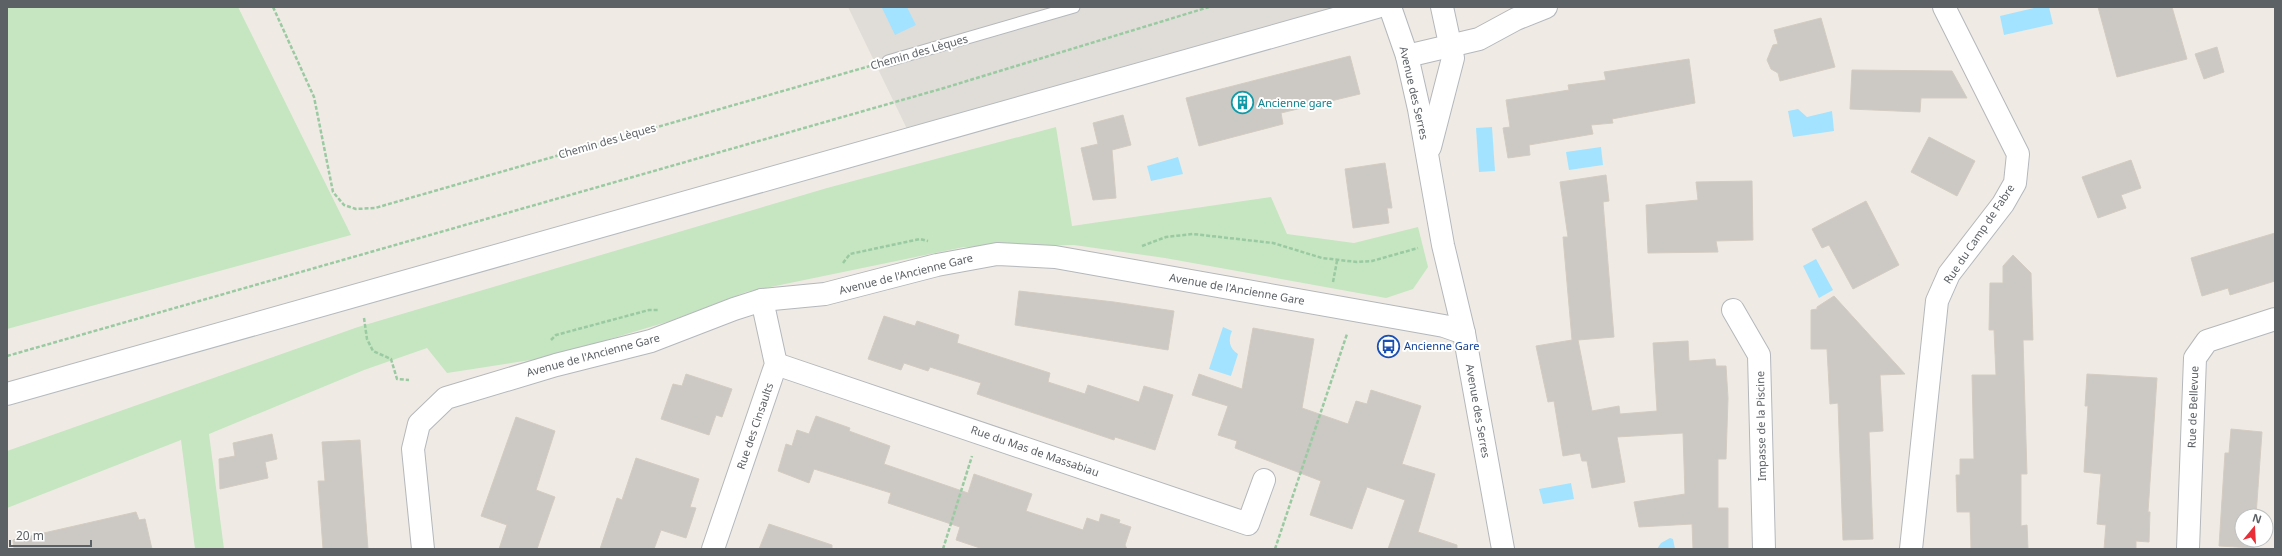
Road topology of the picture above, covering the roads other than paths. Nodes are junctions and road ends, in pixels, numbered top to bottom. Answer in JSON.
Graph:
{"nodes":[{"id":1,"x":1074,"y":7,"type":"edge"},
{"id":2,"x":1377,"y":7,"type":"edge"},
{"id":3,"x":1390,"y":7,"type":"edge"},
{"id":4,"x":1442,"y":7,"type":"edge"},
{"id":5,"x":1546,"y":7,"type":"edge"},
{"id":6,"x":1944,"y":7,"type":"edge"},
{"id":7,"x":1451,"y":45,"type":"junction"},
{"id":8,"x":1408,"y":56,"type":"junction"},
{"id":9,"x":888,"y":61,"type":"road end"},
{"id":10,"x":1428,"y":156,"type":"junction"},
{"id":11,"x":762,"y":300,"type":"junction"},
{"id":12,"x":1733,"y":310,"type":"dead end"},
{"id":13,"x":2275,"y":319,"type":"edge"},
{"id":14,"x":1464,"y":333,"type":"junction"},
{"id":15,"x":776,"y":364,"type":"junction"},
{"id":16,"x":7,"y":394,"type":"edge"},
{"id":17,"x":1264,"y":480,"type":"dead end"},
{"id":18,"x":423,"y":549,"type":"edge"},
{"id":19,"x":713,"y":549,"type":"edge"},
{"id":20,"x":1503,"y":549,"type":"edge"},
{"id":21,"x":1764,"y":549,"type":"edge"},
{"id":22,"x":1911,"y":549,"type":"edge"},
{"id":23,"x":2188,"y":549,"type":"edge"}],
"edges":[{"from":1,"to":9,"type":"lane","name":"Chemin des Lèques"},
{"from":2,"to":16,"type":"street"},
{"from":3,"to":8,"type":"street","name":"Avenue des Serres"},
{"from":4,"to":7,"type":"street","name":"Avenue des Serres"},
{"from":5,"to":7,"type":"street"},
{"from":6,"to":22,"type":"street","name":"Rue du Camp de Fabre"},
{"from":7,"to":8,"type":"street"},
{"from":7,"to":10,"type":"street","name":"Avenue des Serres"},
{"from":8,"to":10,"type":"street","name":"Avenue des Serres"},
{"from":10,"to":14,"type":"street","name":"Avenue des Serres"},
{"from":11,"to":14,"type":"street","name":"Avenue de l'Ancienne Gare"},
{"from":11,"to":15,"type":"street"},
{"from":11,"to":18,"type":"street","name":"Avenue de l'Ancienne Gare"},
{"from":12,"to":21,"type":"street","name":"Impasse de la Piscine"},
{"from":13,"to":23,"type":"street","name":"Rue de Bellevue"},
{"from":14,"to":20,"type":"street","name":"Avenue des Serres"},
{"from":15,"to":17,"type":"street","name":"Rue du Mas de Massabiau"},
{"from":15,"to":19,"type":"street","name":"Rue des Cinsaults"}]}
